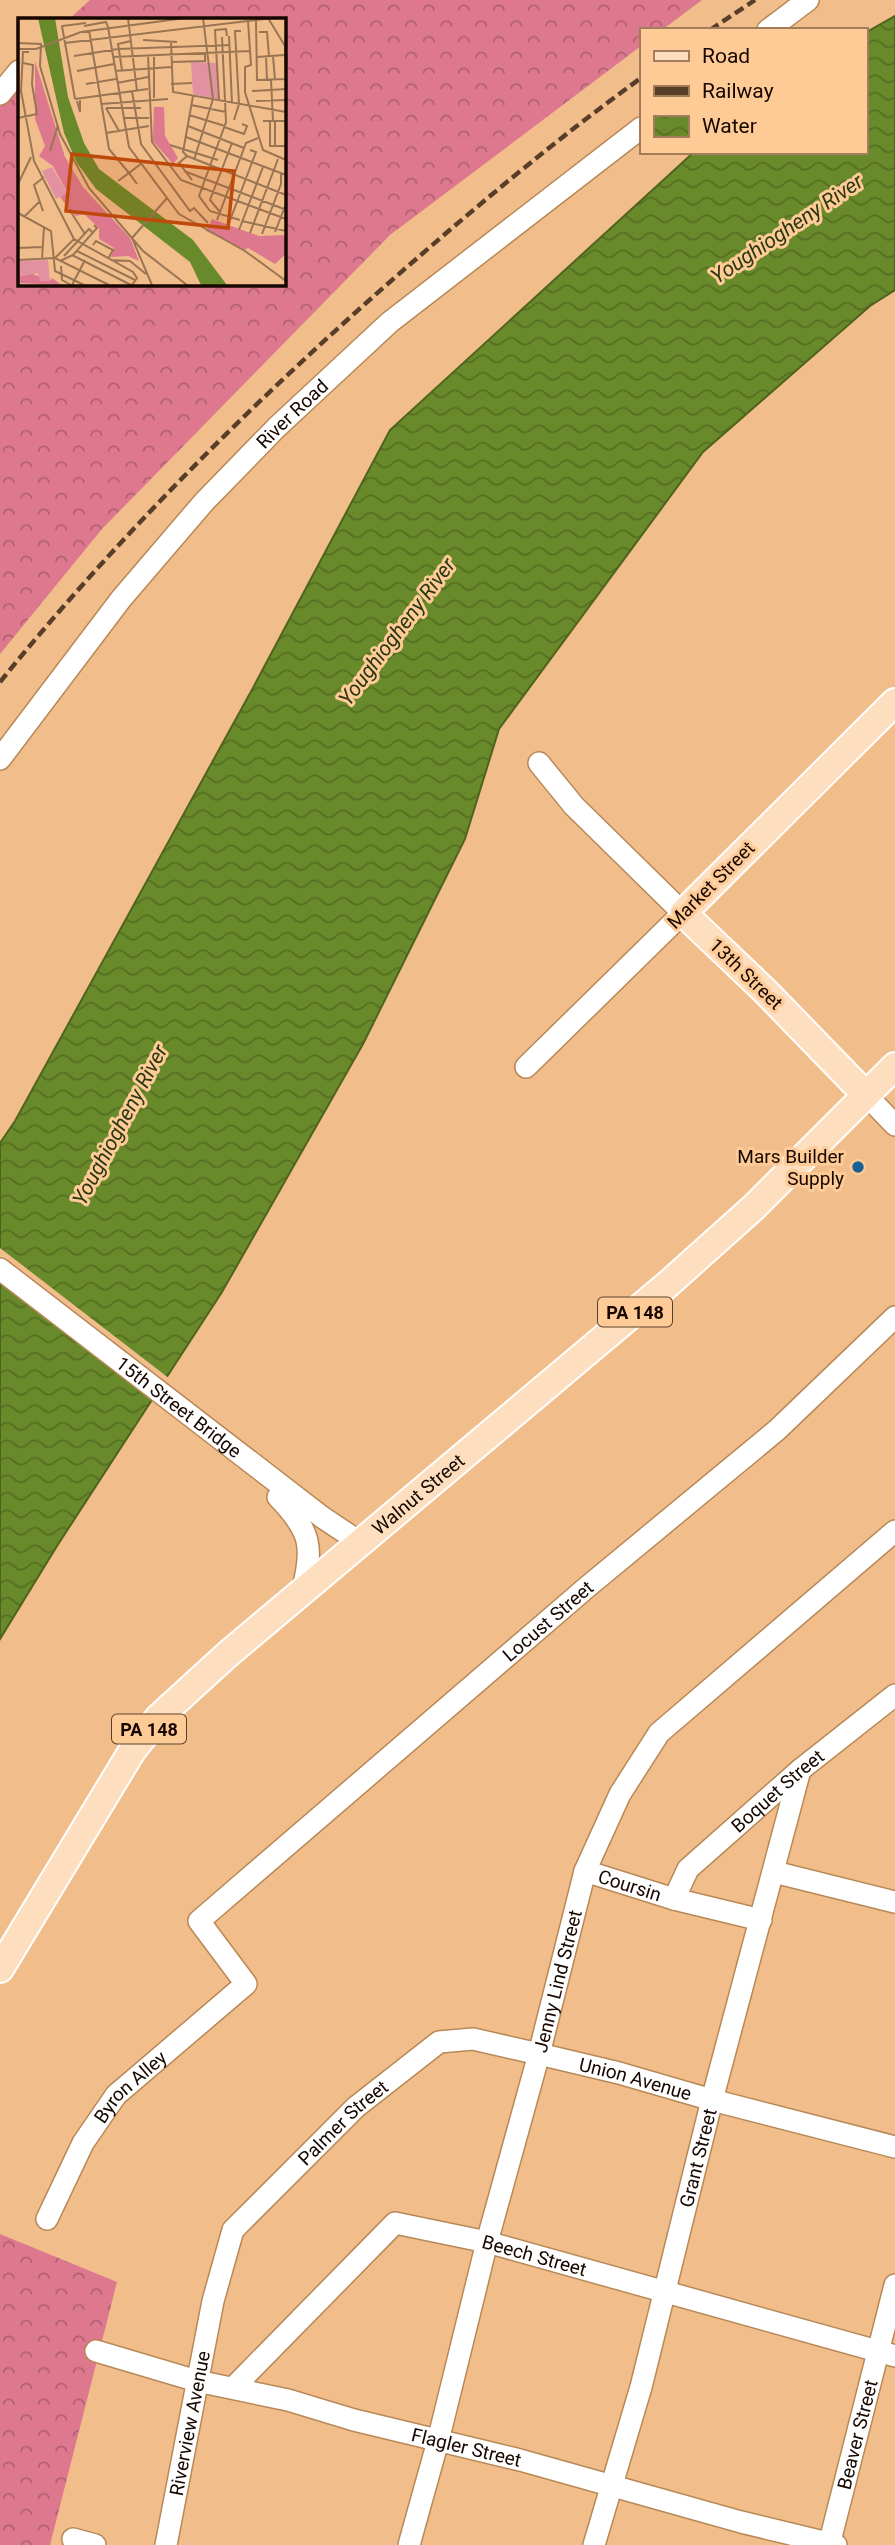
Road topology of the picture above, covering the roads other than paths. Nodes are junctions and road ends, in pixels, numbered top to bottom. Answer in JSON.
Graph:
{"nodes":[{"id":1,"x":808,"y":0,"type":"edge"},
{"id":2,"x":771,"y":28,"type":"edge"},
{"id":3,"x":18,"y":72,"type":"edge"},
{"id":4,"x":0,"y":94,"type":"edge"},
{"id":5,"x":640,"y":129,"type":"edge"},
{"id":6,"x":895,"y":702,"type":"edge"},
{"id":7,"x":0,"y":759,"type":"edge"},
{"id":8,"x":539,"y":763,"type":"dead end"},
{"id":9,"x":683,"y":913,"type":"junction"},
{"id":10,"x":895,"y":1066,"type":"edge"},
{"id":11,"x":526,"y":1067,"type":"dead end"},
{"id":12,"x":866,"y":1095,"type":"junction"},
{"id":13,"x":895,"y":1125,"type":"edge"},
{"id":14,"x":0,"y":1269,"type":"edge"},
{"id":15,"x":895,"y":1317,"type":"edge"},
{"id":16,"x":303,"y":1512,"type":"junction"},
{"id":17,"x":895,"y":1531,"type":"edge"},
{"id":18,"x":361,"y":1543,"type":"junction"},
{"id":19,"x":302,"y":1592,"type":"junction"},
{"id":20,"x":895,"y":1695,"type":"edge"},
{"id":21,"x":800,"y":1770,"type":"junction"},
{"id":22,"x":585,"y":1871,"type":"junction"},
{"id":23,"x":774,"y":1872,"type":"junction"},
{"id":24,"x":674,"y":1899,"type":"junction"},
{"id":25,"x":895,"y":1902,"type":"edge"},
{"id":26,"x":761,"y":1920,"type":"junction"},
{"id":27,"x":0,"y":1969,"type":"edge"},
{"id":28,"x":246,"y":1984,"type":"joint"},
{"id":29,"x":539,"y":2054,"type":"junction"},
{"id":30,"x":712,"y":2100,"type":"junction"},
{"id":31,"x":895,"y":2147,"type":"edge"},
{"id":32,"x":47,"y":2219,"type":"dead end"},
{"id":33,"x":487,"y":2242,"type":"junction"},
{"id":34,"x":895,"y":2285,"type":"edge"},
{"id":35,"x":665,"y":2292,"type":"junction"},
{"id":36,"x":213,"y":2301,"type":"joint"},
{"id":37,"x":96,"y":2351,"type":"dead end"},
{"id":38,"x":887,"y":2354,"type":"edge"},
{"id":39,"x":197,"y":2381,"type":"junction"},
{"id":40,"x":234,"y":2387,"type":"junction"},
{"id":41,"x":438,"y":2441,"type":"junction"},
{"id":42,"x":612,"y":2486,"type":"junction"},
{"id":43,"x":73,"y":2539,"type":"dead end"},
{"id":44,"x":831,"y":2544,"type":"edge"},
{"id":45,"x":95,"y":2545,"type":"edge"},
{"id":46,"x":166,"y":2545,"type":"edge"},
{"id":47,"x":409,"y":2545,"type":"edge"},
{"id":48,"x":594,"y":2545,"type":"edge"}],
"edges":[{"from":1,"to":2,"type":"street"},
{"from":3,"to":4,"type":"street"},
{"from":5,"to":7,"type":"street","name":"River Road"},
{"from":6,"to":9,"type":"main road","name":"Market Street"},
{"from":8,"to":9,"type":"street","name":"13th Street"},
{"from":9,"to":11,"type":"street","name":"Market Street"},
{"from":9,"to":12,"type":"main road","name":"13th Street"},
{"from":10,"to":12,"type":"main road","name":"Walnut Street","number":"PA 148"},
{"from":12,"to":13,"type":"street","name":"13th Street"},
{"from":12,"to":18,"type":"main road","name":"Walnut Street","number":"PA 148"},
{"from":14,"to":16,"type":"street","name":"15th Street Bridge"},
{"from":15,"to":28,"type":"street","name":"Locust Street"},
{"from":16,"to":18,"type":"street","name":"15th Street Bridge"},
{"from":16,"to":19,"type":"street"},
{"from":17,"to":22,"type":"street","name":"Jenny Lind Street"},
{"from":18,"to":19,"type":"main road","name":"Walnut Street","number":"PA 148"},
{"from":19,"to":27,"type":"main road","name":"Walnut Street","number":"PA 148"},
{"from":20,"to":21,"type":"street","name":"Boquet Street"},
{"from":21,"to":23,"type":"street","name":"Grant Street"},
{"from":21,"to":24,"type":"street","name":"Boquet Street"},
{"from":22,"to":24,"type":"street","name":"Coursin"},
{"from":22,"to":29,"type":"street","name":"Jenny Lind Street"},
{"from":23,"to":25,"type":"street"},
{"from":23,"to":26,"type":"street","name":"Grant Street"},
{"from":24,"to":26,"type":"street","name":"Coursin"},
{"from":26,"to":30,"type":"street","name":"Grant Street"},
{"from":28,"to":32,"type":"street","name":"Byron Alley"},
{"from":29,"to":30,"type":"street","name":"Union Avenue"},
{"from":29,"to":33,"type":"street","name":"Jenny Lind Street"},
{"from":29,"to":36,"type":"street","name":"Palmer Street"},
{"from":30,"to":31,"type":"street","name":"Union Avenue"},
{"from":30,"to":35,"type":"street","name":"Grant Street"},
{"from":33,"to":35,"type":"street","name":"Beech Street"},
{"from":33,"to":40,"type":"street","name":"Beech Street"},
{"from":33,"to":41,"type":"street","name":"Jenny Lind Street"},
{"from":34,"to":38,"type":"street","name":"Beaver Street"},
{"from":35,"to":38,"type":"street","name":"Beech Street"},
{"from":35,"to":42,"type":"street","name":"Grant Street"},
{"from":36,"to":39,"type":"street","name":"Riverview Avenue"},
{"from":37,"to":39,"type":"street","name":"Flagler Street"},
{"from":38,"to":44,"type":"street","name":"Beaver Street"},
{"from":39,"to":40,"type":"street","name":"Flagler Street"},
{"from":39,"to":46,"type":"street","name":"Riverview Avenue"},
{"from":40,"to":41,"type":"street","name":"Flagler Street"},
{"from":41,"to":42,"type":"street","name":"Flagler Street"},
{"from":41,"to":47,"type":"street","name":"Jenny Lind Street"},
{"from":42,"to":44,"type":"street","name":"Flagler Street"},
{"from":42,"to":48,"type":"street","name":"Grant Street"},
{"from":43,"to":45,"type":"street"}]}
